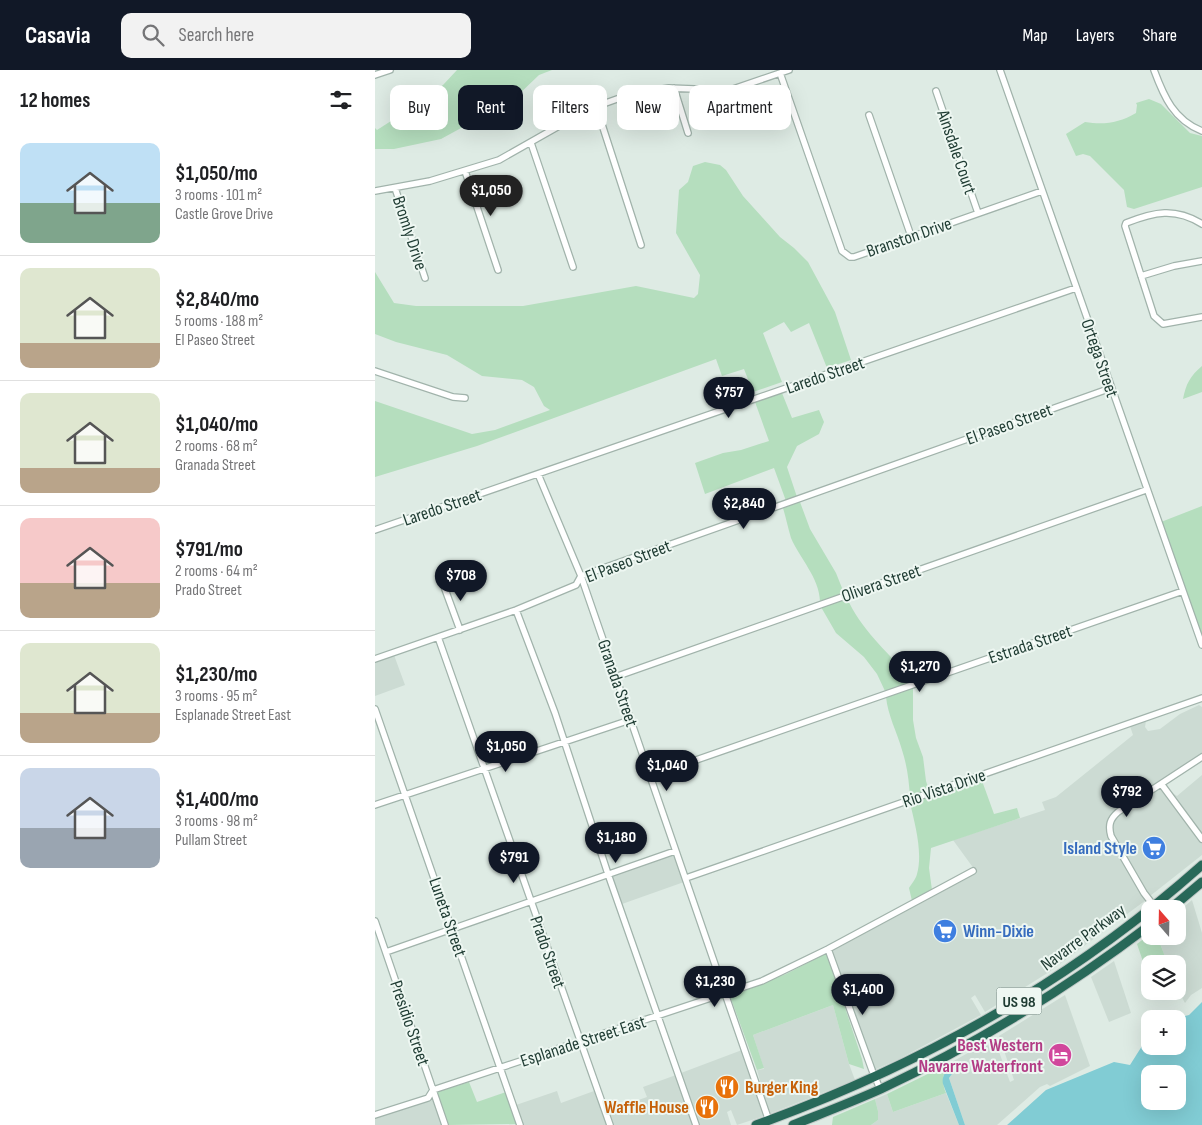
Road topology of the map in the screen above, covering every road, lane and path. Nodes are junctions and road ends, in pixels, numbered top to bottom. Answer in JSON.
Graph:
{"nodes":[{"id":1,"x":390,"y":70,"type":"edge"},
{"id":2,"x":789,"y":70,"type":"edge"},
{"id":3,"x":1000,"y":70,"type":"edge"},
{"id":4,"x":1154,"y":70,"type":"edge"},
{"id":5,"x":779,"y":73,"type":"junction"},
{"id":6,"x":375,"y":75,"type":"edge"},
{"id":7,"x":679,"y":88,"type":"edge"},
{"id":8,"x":936,"y":91,"type":"dead end"},
{"id":9,"x":679,"y":104,"type":"edge"},
{"id":10,"x":869,"y":115,"type":"dead end"},
{"id":11,"x":552,"y":130,"type":"edge"},
{"id":12,"x":603,"y":130,"type":"edge"},
{"id":13,"x":1202,"y":131,"type":"edge"},
{"id":14,"x":688,"y":133,"type":"dead end"},
{"id":15,"x":531,"y":142,"type":"junction"},
{"id":16,"x":465,"y":171,"type":"junction"},
{"id":17,"x":395,"y":188,"type":"junction"},
{"id":18,"x":1042,"y":191,"type":"junction"},
{"id":19,"x":375,"y":192,"type":"edge"},
{"id":20,"x":978,"y":213,"type":"junction"},
{"id":21,"x":1202,"y":224,"type":"edge"},
{"id":22,"x":911,"y":236,"type":"junction"},
{"id":23,"x":641,"y":245,"type":"dead end"},
{"id":24,"x":1202,"y":261,"type":"edge"},
{"id":25,"x":573,"y":267,"type":"dead end"},
{"id":26,"x":498,"y":270,"type":"dead end"},
{"id":27,"x":1141,"y":276,"type":"junction"},
{"id":28,"x":425,"y":278,"type":"dead end"},
{"id":29,"x":1076,"y":288,"type":"junction"},
{"id":30,"x":1202,"y":317,"type":"edge"},
{"id":31,"x":375,"y":371,"type":"edge"},
{"id":32,"x":1111,"y":388,"type":"junction"},
{"id":33,"x":465,"y":398,"type":"dead end"},
{"id":34,"x":538,"y":474,"type":"junction"},
{"id":35,"x":1146,"y":490,"type":"junction"},
{"id":36,"x":375,"y":530,"type":"edge"},
{"id":37,"x":581,"y":576,"type":"junction"},
{"id":38,"x":442,"y":580,"type":"dead end"},
{"id":39,"x":1183,"y":591,"type":"junction"},
{"id":40,"x":516,"y":610,"type":"junction"},
{"id":41,"x":460,"y":630,"type":"junction"},
{"id":42,"x":438,"y":637,"type":"junction"},
{"id":43,"x":1202,"y":645,"type":"edge"},
{"id":44,"x":375,"y":659,"type":"edge"},
{"id":45,"x":615,"y":677,"type":"junction"},
{"id":46,"x":1202,"y":698,"type":"edge"},
{"id":47,"x":375,"y":709,"type":"edge"},
{"id":48,"x":630,"y":720,"type":"junction"},
{"id":49,"x":565,"y":743,"type":"junction"},
{"id":50,"x":1202,"y":757,"type":"edge"},
{"id":51,"x":484,"y":769,"type":"junction"},
{"id":52,"x":650,"y":776,"type":"junction"},
{"id":53,"x":1162,"y":785,"type":"junction"},
{"id":54,"x":406,"y":795,"type":"junction"},
{"id":55,"x":375,"y":805,"type":"edge"},
{"id":56,"x":1202,"y":839,"type":"edge"},
{"id":57,"x":675,"y":851,"type":"junction"},
{"id":58,"x":1202,"y":865,"type":"edge"},
{"id":59,"x":973,"y":871,"type":"dead end"},
{"id":60,"x":609,"y":874,"type":"junction"},
{"id":61,"x":686,"y":878,"type":"junction"},
{"id":62,"x":1202,"y":882,"type":"edge"},
{"id":63,"x":1149,"y":900,"type":"edge"},
{"id":64,"x":1161,"y":900,"type":"edge"},
{"id":65,"x":1181,"y":900,"type":"edge"},
{"id":66,"x":531,"y":901,"type":"junction"},
{"id":67,"x":1141,"y":916,"type":"edge"},
{"id":68,"x":375,"y":921,"type":"edge"},
{"id":69,"x":452,"y":929,"type":"junction"},
{"id":70,"x":1141,"y":932,"type":"edge"},
{"id":71,"x":828,"y":950,"type":"junction"},
{"id":72,"x":386,"y":952,"type":"junction"},
{"id":73,"x":1091,"y":953,"type":"junction"},
{"id":74,"x":1069,"y":968,"type":"junction"},
{"id":75,"x":1090,"y":969,"type":"junction"},
{"id":76,"x":1070,"y":982,"type":"junction"},
{"id":77,"x":725,"y":994,"type":"junction"},
{"id":78,"x":658,"y":1016,"type":"junction"},
{"id":79,"x":579,"y":1043,"type":"junction"},
{"id":80,"x":501,"y":1068,"type":"junction"},
{"id":81,"x":875,"y":1077,"type":"junction"},
{"id":82,"x":880,"y":1089,"type":"junction"},
{"id":83,"x":433,"y":1090,"type":"junction"},
{"id":84,"x":375,"y":1115,"type":"edge"},
{"id":85,"x":769,"y":1121,"type":"junction"},
{"id":86,"x":445,"y":1125,"type":"edge"},
{"id":87,"x":520,"y":1125,"type":"edge"},
{"id":88,"x":609,"y":1125,"type":"edge"},
{"id":89,"x":697,"y":1125,"type":"edge"},
{"id":90,"x":756,"y":1125,"type":"edge"},
{"id":91,"x":793,"y":1125,"type":"edge"}],
"edges":[{"from":1,"to":6,"type":"street"},
{"from":2,"to":5,"type":"street"},
{"from":3,"to":18,"type":"street","name":"Ortega Street"},
{"from":4,"to":13,"type":"street"},
{"from":5,"to":7,"type":"street"},
{"from":5,"to":22,"type":"street","name":"Branston Drive"},
{"from":8,"to":20,"type":"street","name":"Ainsdale Court"},
{"from":9,"to":14,"type":"street"},
{"from":10,"to":22,"type":"street"},
{"from":11,"to":15,"type":"street"},
{"from":12,"to":23,"type":"street"},
{"from":15,"to":16,"type":"street"},
{"from":15,"to":25,"type":"street"},
{"from":16,"to":17,"type":"street"},
{"from":16,"to":26,"type":"street"},
{"from":17,"to":19,"type":"street"},
{"from":17,"to":28,"type":"street","name":"Bromly Drive"},
{"from":18,"to":20,"type":"street","name":"Branston Drive"},
{"from":18,"to":29,"type":"street","name":"Ortega Street"},
{"from":20,"to":22,"type":"street","name":"Branston Drive"},
{"from":21,"to":27,"type":"street"},
{"from":24,"to":27,"type":"street"},
{"from":27,"to":30,"type":"street"},
{"from":29,"to":32,"type":"street","name":"Ortega Street"},
{"from":29,"to":34,"type":"street","name":"Laredo Street"},
{"from":31,"to":33,"type":"street"},
{"from":32,"to":35,"type":"street","name":"Ortega Street"},
{"from":32,"to":37,"type":"street","name":"El Paseo Street"},
{"from":34,"to":36,"type":"street","name":"Laredo Street"},
{"from":34,"to":37,"type":"street","name":"Granada Street"},
{"from":35,"to":39,"type":"street","name":"Ortega Street"},
{"from":35,"to":45,"type":"street","name":"Olivera Street"},
{"from":37,"to":40,"type":"street","name":"El Paseo Street"},
{"from":37,"to":45,"type":"street","name":"Granada Street"},
{"from":38,"to":41,"type":"street"},
{"from":39,"to":43,"type":"street","name":"Ortega Street"},
{"from":39,"to":52,"type":"street","name":"Estrada Street"},
{"from":40,"to":41,"type":"street","name":"El Paseo Street"},
{"from":40,"to":49,"type":"street"},
{"from":41,"to":42,"type":"street","name":"El Paseo Street"},
{"from":42,"to":44,"type":"street","name":"El Paseo Street"},
{"from":42,"to":51,"type":"street","name":"Prado Street"},
{"from":45,"to":48,"type":"street","name":"Granada Street"},
{"from":46,"to":61,"type":"street","name":"Rio Vista Drive"},
{"from":47,"to":54,"type":"street","name":"Luneta Street"},
{"from":48,"to":49,"type":"street"},
{"from":48,"to":52,"type":"street","name":"Granada Street"},
{"from":49,"to":51,"type":"street"},
{"from":49,"to":60,"type":"street"},
{"from":50,"to":53,"type":"street"},
{"from":51,"to":54,"type":"street"},
{"from":51,"to":66,"type":"street","name":"Prado Street"},
{"from":52,"to":57,"type":"street","name":"Granada Street"},
{"from":53,"to":56,"type":"street"},
{"from":53,"to":63,"type":"street"},
{"from":54,"to":55,"type":"street"},
{"from":54,"to":69,"type":"street","name":"Luneta Street"},
{"from":57,"to":60,"type":"street"},
{"from":57,"to":61,"type":"street","name":"Granada Street"},
{"from":58,"to":64,"type":"highway","name":"Navarre Parkway","number":"US 98"},
{"from":59,"to":71,"type":"street","name":"Esplanade Street East"},
{"from":60,"to":66,"type":"street"},
{"from":60,"to":78,"type":"street"},
{"from":61,"to":77,"type":"street","name":"Granada Street"},
{"from":62,"to":65,"type":"highway"},
{"from":66,"to":69,"type":"street"},
{"from":66,"to":79,"type":"street","name":"Prado Street"},
{"from":67,"to":73,"type":"highway","name":"Navarre Parkway","number":"US 98"},
{"from":68,"to":72,"type":"street","name":"Presidio Street"},
{"from":69,"to":72,"type":"street"},
{"from":69,"to":80,"type":"street","name":"Luneta Street"},
{"from":70,"to":75,"type":"highway","name":"Navarre Parkway","number":"US 98"},
{"from":71,"to":77,"type":"street","name":"Esplanade Street East"},
{"from":71,"to":81,"type":"street"},
{"from":72,"to":83,"type":"street","name":"Presidio Street"},
{"from":73,"to":74,"type":"highway","name":"Navarre Parkway","number":"US 98"},
{"from":73,"to":75,"type":"highway"},
{"from":74,"to":76,"type":"highway"},
{"from":74,"to":81,"type":"highway","name":"Navarre Parkway","number":"US 98"},
{"from":75,"to":76,"type":"highway","name":"Navarre Parkway","number":"US 98"},
{"from":76,"to":82,"type":"highway","name":"Navarre Parkway","number":"US 98"},
{"from":77,"to":78,"type":"street","name":"Esplanade Street East"},
{"from":77,"to":85,"type":"street","name":"Granada Street"},
{"from":78,"to":79,"type":"street","name":"Esplanade Street East"},
{"from":78,"to":89,"type":"street"},
{"from":79,"to":80,"type":"street","name":"Esplanade Street East"},
{"from":79,"to":88,"type":"street","name":"Prado Street"},
{"from":80,"to":83,"type":"street","name":"Esplanade Street East"},
{"from":80,"to":87,"type":"street","name":"Luneta Street"},
{"from":81,"to":82,"type":"street"},
{"from":81,"to":85,"type":"highway","name":"Navarre Parkway","number":"US 98"},
{"from":82,"to":91,"type":"highway","name":"Navarre Parkway","number":"US 98"},
{"from":83,"to":84,"type":"street","name":"Esplanade Street East"},
{"from":83,"to":86,"type":"street","name":"Presidio Street"},
{"from":85,"to":90,"type":"highway","name":"Navarre Parkway","number":"US 98"}]}
